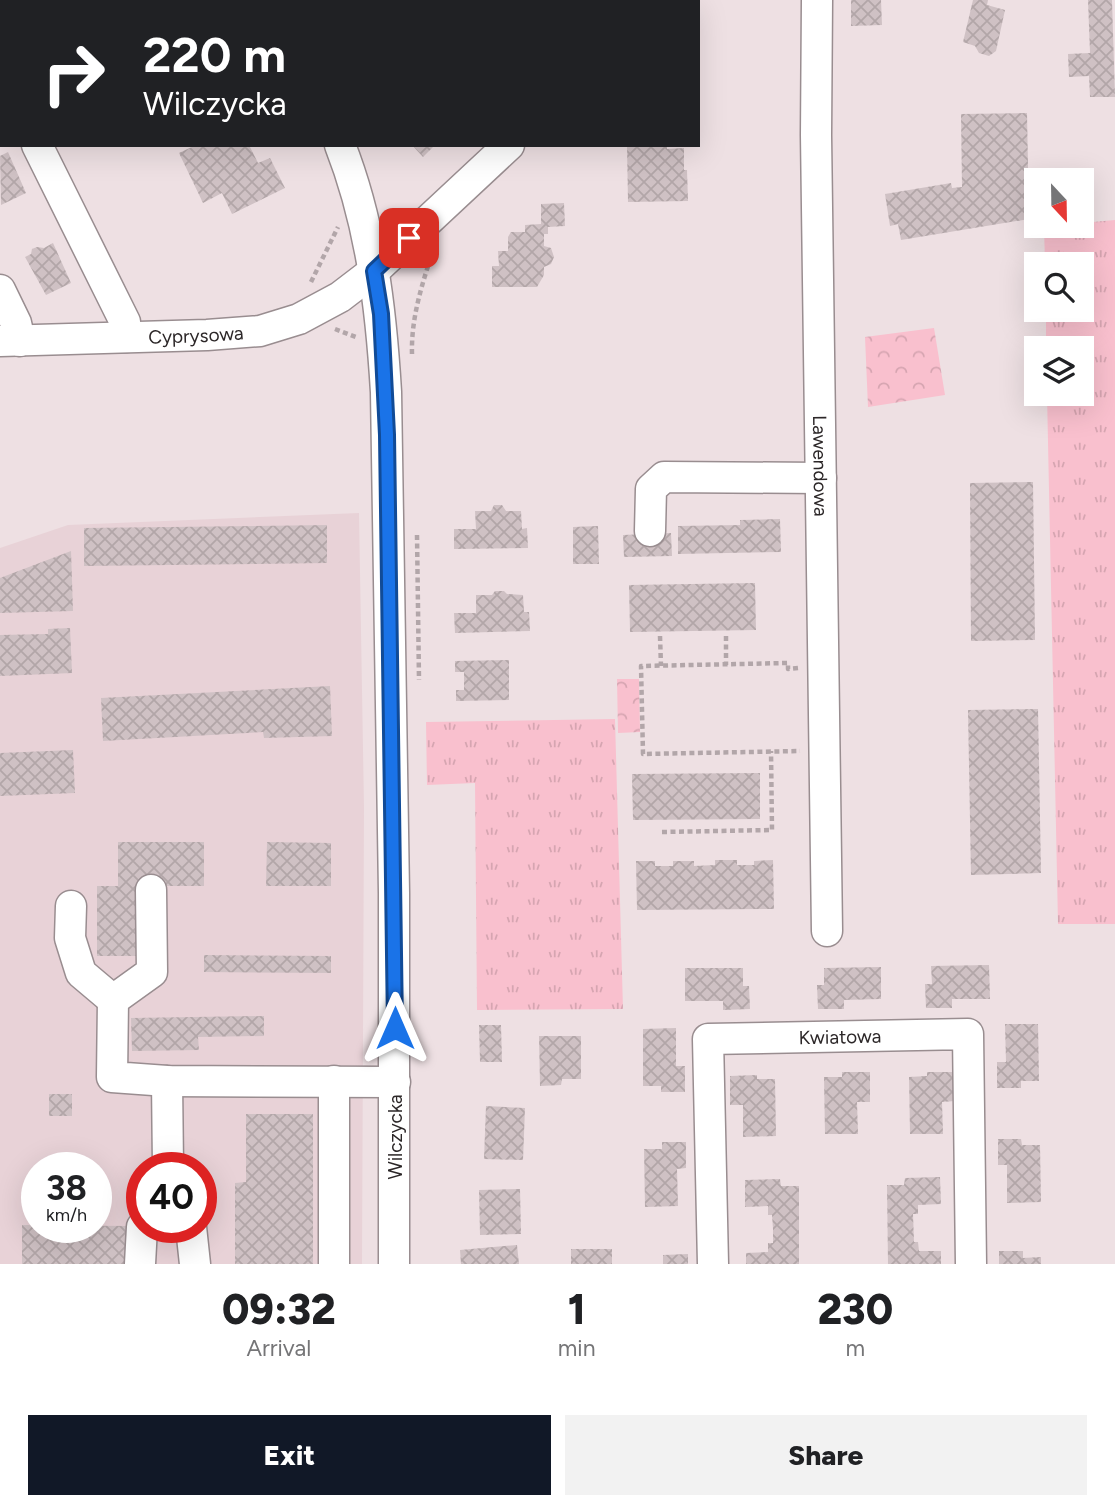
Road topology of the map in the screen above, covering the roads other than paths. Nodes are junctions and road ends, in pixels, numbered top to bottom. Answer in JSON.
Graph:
{"nodes":[{"id":1,"x":817,"y":0,"type":"edge"},
{"id":2,"x":38,"y":147,"type":"edge"},
{"id":3,"x":341,"y":147,"type":"edge"},
{"id":4,"x":507,"y":147,"type":"edge"},
{"id":5,"x":374,"y":271,"type":"junction"},
{"id":6,"x":0,"y":290,"type":"edge"},
{"id":7,"x":127,"y":337,"type":"junction"},
{"id":8,"x":10,"y":341,"type":"edge"},
{"id":9,"x":821,"y":478,"type":"junction"},
{"id":10,"x":650,"y":531,"type":"dead end"},
{"id":11,"x":151,"y":890,"type":"dead end"},
{"id":12,"x":71,"y":906,"type":"dead end"},
{"id":13,"x":827,"y":931,"type":"dead end"},
{"id":14,"x":113,"y":1000,"type":"junction"},
{"id":15,"x":167,"y":1081,"type":"junction"},
{"id":16,"x":334,"y":1081,"type":"junction"},
{"id":17,"x":395,"y":1082,"type":"junction"},
{"id":18,"x":168,"y":1152,"type":"edge"},
{"id":19,"x":141,"y":1243,"type":"edge"},
{"id":20,"x":193,"y":1243,"type":"edge"},
{"id":21,"x":140,"y":1264,"type":"edge"},
{"id":22,"x":195,"y":1264,"type":"edge"},
{"id":23,"x":334,"y":1264,"type":"edge"},
{"id":24,"x":394,"y":1264,"type":"edge"},
{"id":25,"x":713,"y":1264,"type":"edge"},
{"id":26,"x":971,"y":1264,"type":"edge"}],
"edges":[{"from":1,"to":9,"type":"street","name":"Lawendowa"},
{"from":2,"to":7,"type":"street"},
{"from":3,"to":5,"type":"street","name":"Wilczycka"},
{"from":4,"to":5,"type":"street"},
{"from":5,"to":7,"type":"street","name":"Cyprysowa"},
{"from":5,"to":17,"type":"street","name":"Wilczycka"},
{"from":6,"to":8,"type":"street"},
{"from":7,"to":8,"type":"street","name":"Cyprysowa"},
{"from":9,"to":10,"type":"street"},
{"from":9,"to":13,"type":"street","name":"Lawendowa"},
{"from":11,"to":14,"type":"street"},
{"from":12,"to":14,"type":"street"},
{"from":14,"to":15,"type":"street"},
{"from":15,"to":16,"type":"street"},
{"from":15,"to":18,"type":"street"},
{"from":16,"to":17,"type":"street"},
{"from":16,"to":23,"type":"street"},
{"from":17,"to":24,"type":"street","name":"Wilczycka"},
{"from":19,"to":21,"type":"street"},
{"from":20,"to":22,"type":"street"},
{"from":25,"to":26,"type":"street","name":"Kwiatowa"}]}
